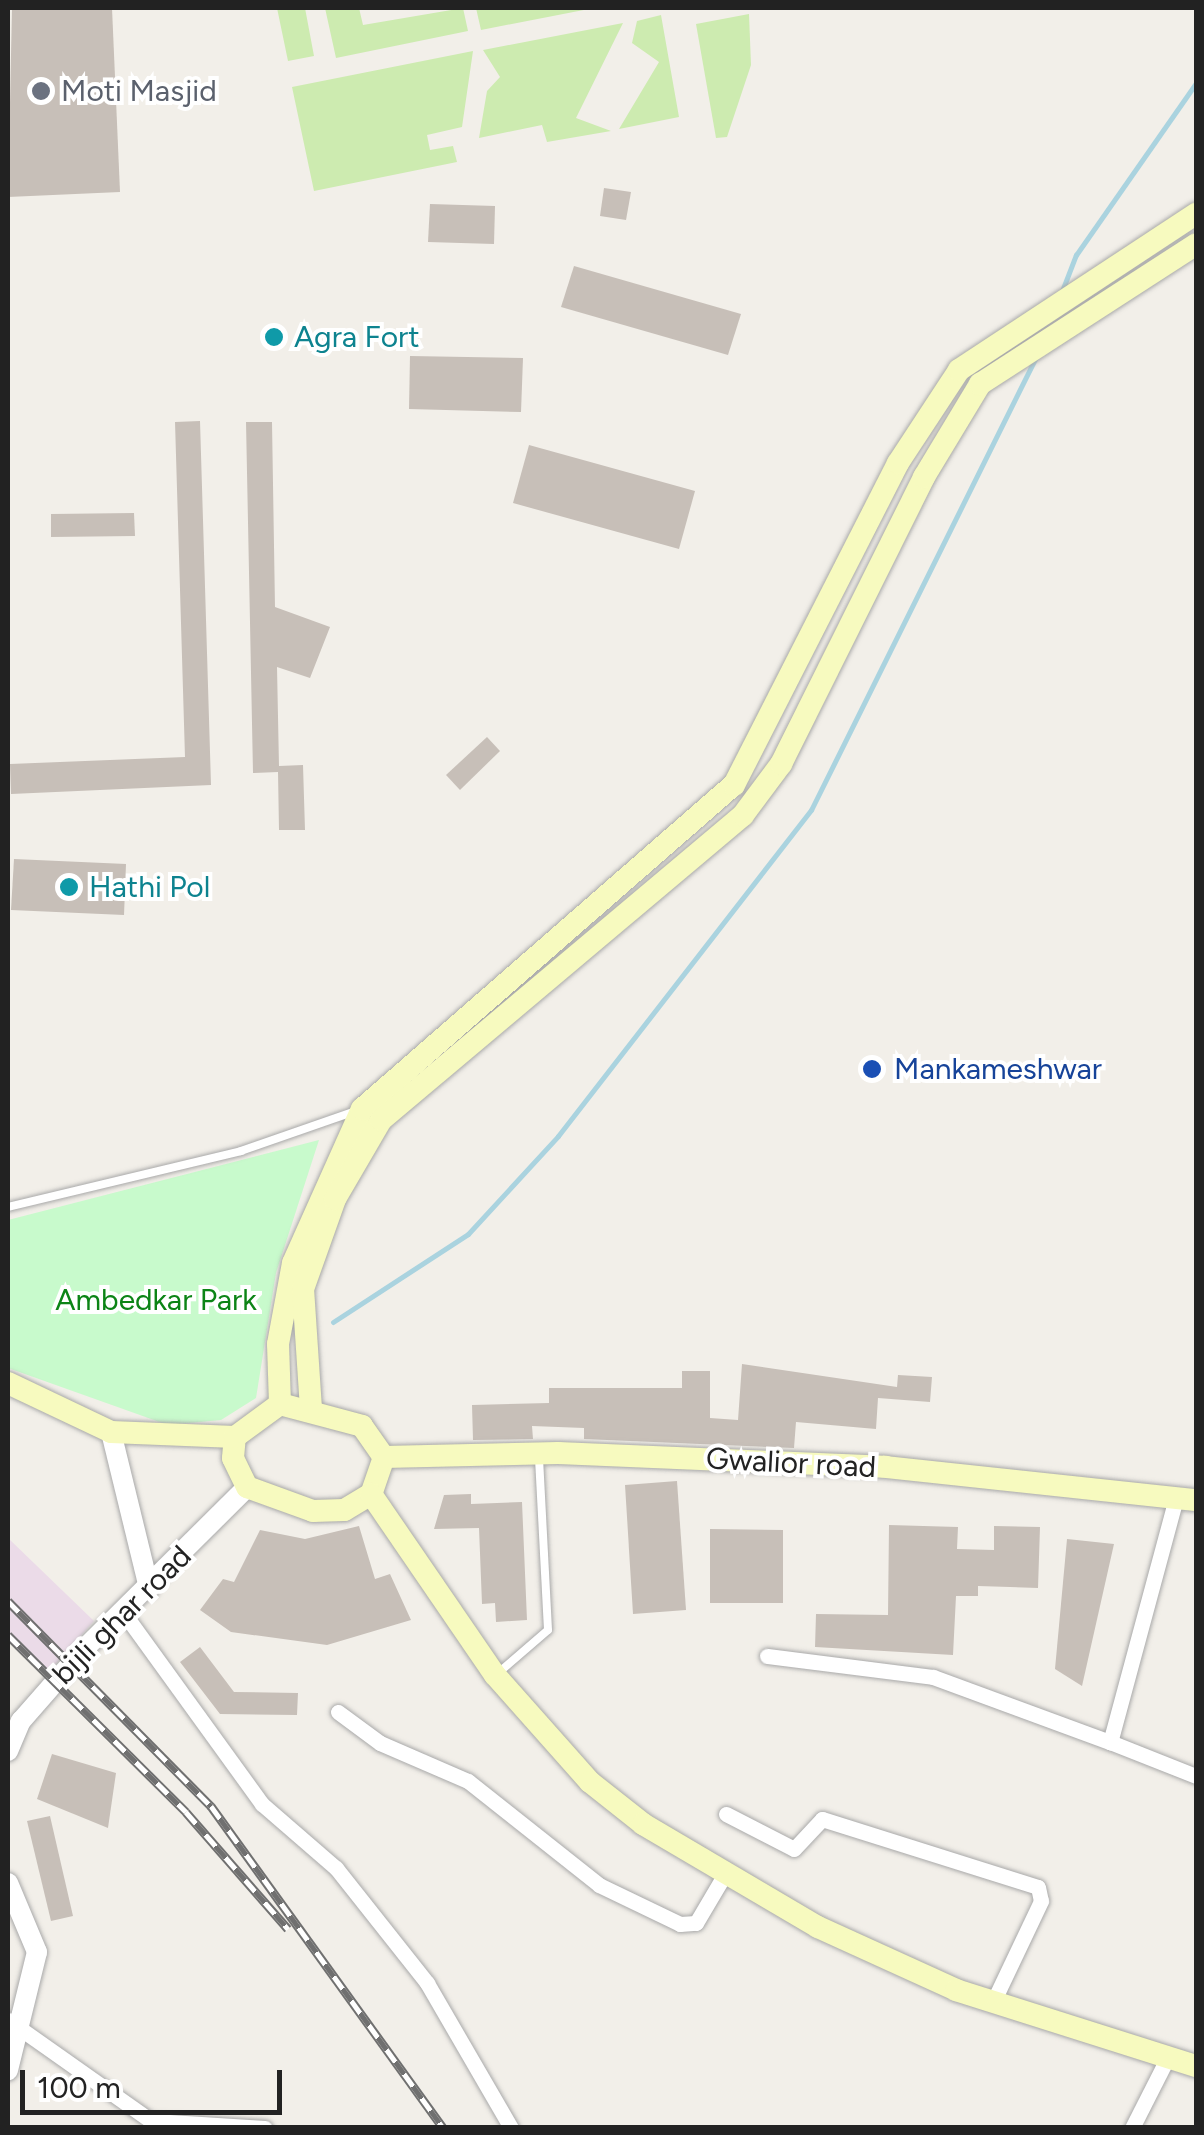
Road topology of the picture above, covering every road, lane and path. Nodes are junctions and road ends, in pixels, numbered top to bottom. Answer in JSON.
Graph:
{"nodes":[{"id":1,"x":1196,"y":214,"type":"edge"},
{"id":2,"x":1196,"y":244,"type":"edge"},
{"id":3,"x":1166,"y":248,"type":"junction"},
{"id":4,"x":1008,"y":349,"type":"junction"},
{"id":5,"x":898,"y":463,"type":"junction"},
{"id":6,"x":924,"y":477,"type":"junction"},
{"id":7,"x":734,"y":786,"type":"junction"},
{"id":8,"x":752,"y":803,"type":"junction"},
{"id":9,"x":362,"y":1109,"type":"junction"},
{"id":10,"x":8,"y":1207,"type":"edge"},
{"id":11,"x":8,"y":1383,"type":"edge"},
{"id":12,"x":280,"y":1404,"type":"junction"},
{"id":13,"x":310,"y":1409,"type":"junction"},
{"id":14,"x":111,"y":1432,"type":"junction"},
{"id":15,"x":235,"y":1437,"type":"junction"},
{"id":16,"x":539,"y":1453,"type":"junction"},
{"id":17,"x":384,"y":1457,"type":"junction"},
{"id":18,"x":247,"y":1487,"type":"junction"},
{"id":19,"x":372,"y":1494,"type":"junction"},
{"id":20,"x":1186,"y":1499,"type":"edge"},
{"id":21,"x":149,"y":1588,"type":"junction"},
{"id":22,"x":123,"y":1612,"type":"junction"},
{"id":23,"x":767,"y":1656,"type":"dead end"},
{"id":24,"x":495,"y":1676,"type":"junction"},
{"id":25,"x":338,"y":1712,"type":"dead end"},
{"id":26,"x":14,"y":1721,"type":"edge"},
{"id":27,"x":1110,"y":1742,"type":"junction"},
{"id":28,"x":8,"y":1751,"type":"edge"},
{"id":29,"x":1196,"y":1776,"type":"edge"},
{"id":30,"x":726,"y":1814,"type":"dead end"},
{"id":31,"x":725,"y":1874,"type":"junction"},
{"id":32,"x":8,"y":1883,"type":"edge"},
{"id":33,"x":992,"y":2002,"type":"junction"},
{"id":34,"x":15,"y":2023,"type":"edge"},
{"id":35,"x":1168,"y":2058,"type":"junction"},
{"id":36,"x":1196,"y":2066,"type":"edge"},
{"id":37,"x":8,"y":2070,"type":"edge"},
{"id":38,"x":157,"y":2124,"type":"edge"},
{"id":39,"x":265,"y":2128,"type":"edge"},
{"id":40,"x":510,"y":2128,"type":"edge"},
{"id":41,"x":1132,"y":2128,"type":"edge"}],
"edges":[{"from":1,"to":3,"type":"main road"},
{"from":2,"to":3,"type":"main road"},
{"from":3,"to":4,"type":"main road"},
{"from":4,"to":5,"type":"main road"},
{"from":4,"to":6,"type":"main road"},
{"from":5,"to":6,"type":"main road"},
{"from":5,"to":7,"type":"main road"},
{"from":6,"to":8,"type":"main road"},
{"from":7,"to":8,"type":"main road"},
{"from":7,"to":9,"type":"main road"},
{"from":8,"to":13,"type":"main road"},
{"from":9,"to":10,"type":"lane"},
{"from":9,"to":12,"type":"main road"},
{"from":11,"to":14,"type":"main road"},
{"from":12,"to":13,"type":"main road"},
{"from":12,"to":15,"type":"main road"},
{"from":13,"to":17,"type":"main road"},
{"from":14,"to":15,"type":"main road"},
{"from":14,"to":21,"type":"street"},
{"from":15,"to":18,"type":"main road"},
{"from":16,"to":17,"type":"main road","name":"Gwalior road"},
{"from":16,"to":20,"type":"main road","name":"Gwalior road"},
{"from":16,"to":24,"type":"lane"},
{"from":17,"to":19,"type":"main road"},
{"from":18,"to":19,"type":"main road"},
{"from":18,"to":21,"type":"street","name":"bijli ghar road"},
{"from":19,"to":24,"type":"main road"},
{"from":20,"to":27,"type":"street"},
{"from":21,"to":22,"type":"street","name":"bijli ghar road"},
{"from":22,"to":26,"type":"street","name":"bijli ghar road"},
{"from":22,"to":40,"type":"street"},
{"from":23,"to":27,"type":"street"},
{"from":24,"to":31,"type":"main road"},
{"from":25,"to":31,"type":"street"},
{"from":26,"to":28,"type":"street","name":"bijli ghar road"},
{"from":27,"to":29,"type":"street"},
{"from":30,"to":33,"type":"street"},
{"from":31,"to":33,"type":"main road"},
{"from":32,"to":34,"type":"street"},
{"from":33,"to":35,"type":"main road"},
{"from":34,"to":37,"type":"street"},
{"from":34,"to":38,"type":"street"},
{"from":35,"to":36,"type":"main road"},
{"from":35,"to":41,"type":"street"},
{"from":38,"to":39,"type":"street"}]}
